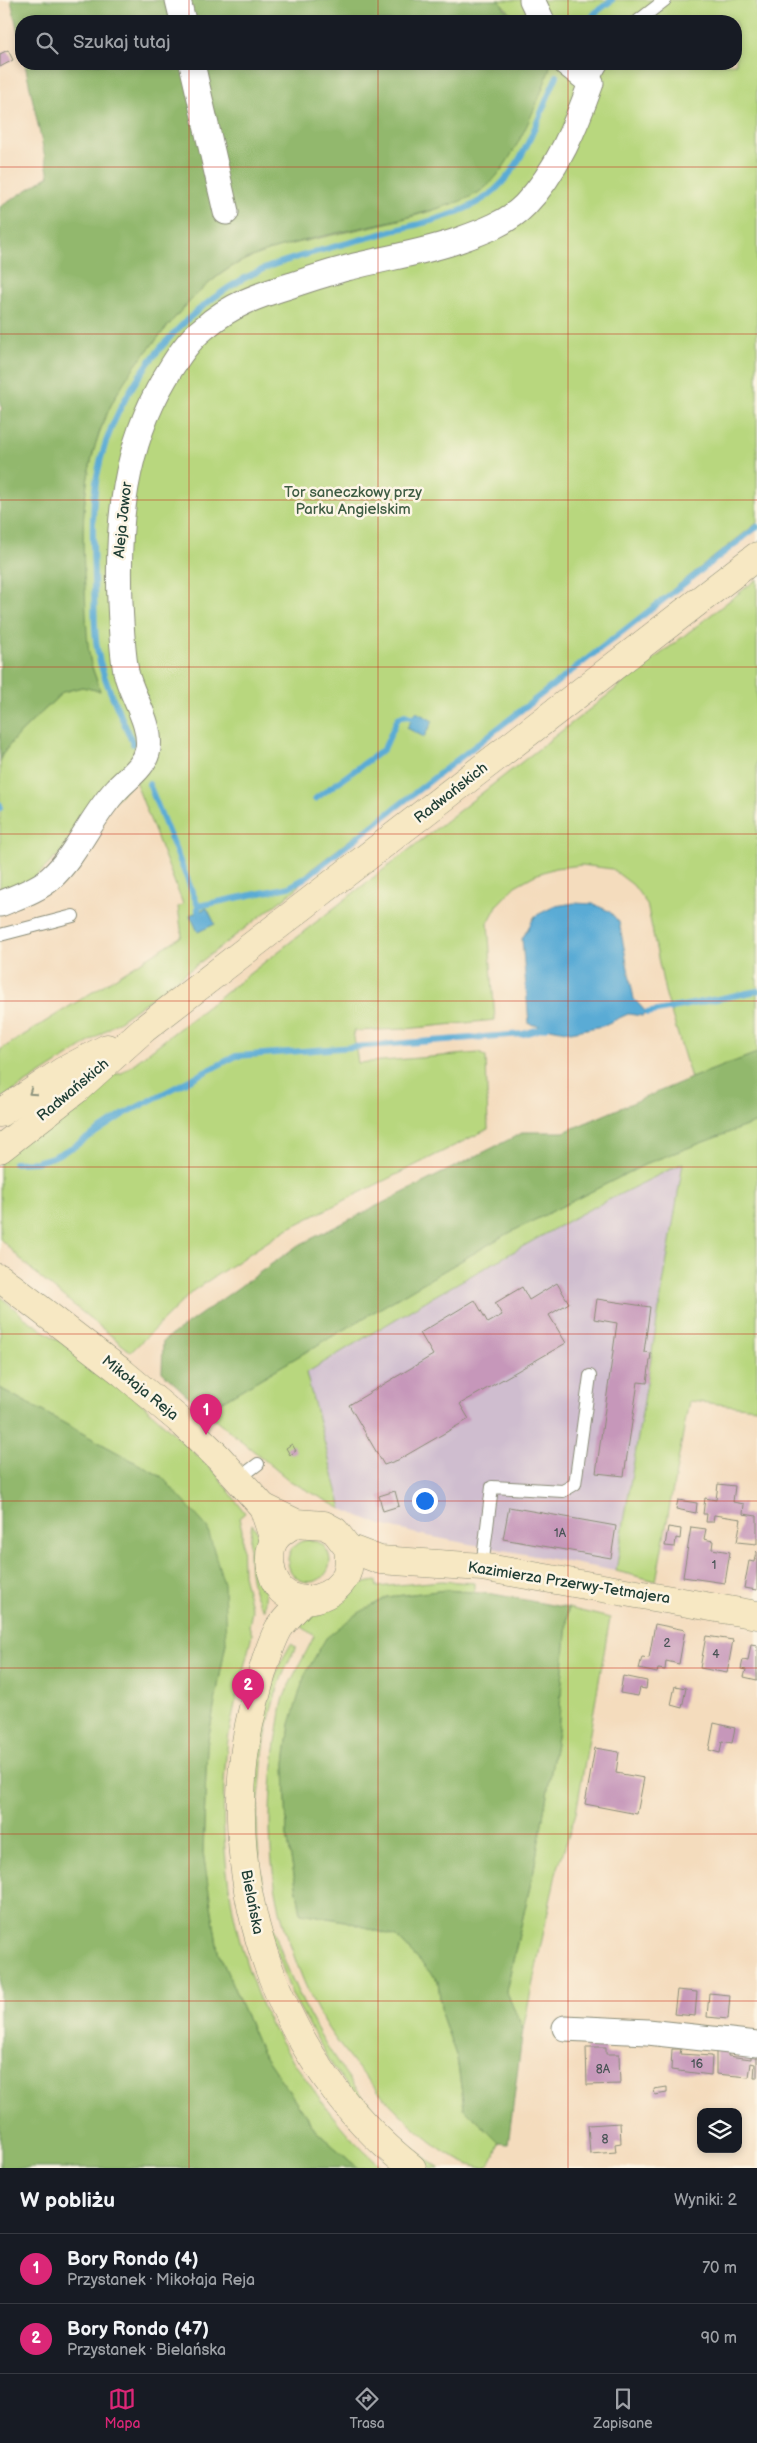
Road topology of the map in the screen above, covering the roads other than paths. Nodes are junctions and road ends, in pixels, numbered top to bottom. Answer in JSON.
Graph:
{"nodes":[{"id":1,"x":178,"y":0,"type":"edge"},
{"id":2,"x":532,"y":0,"type":"edge"},
{"id":3,"x":665,"y":0,"type":"edge"},
{"id":4,"x":181,"y":15,"type":"edge"},
{"id":5,"x":539,"y":15,"type":"edge"},
{"id":6,"x":646,"y":15,"type":"edge"},
{"id":7,"x":193,"y":70,"type":"edge"},
{"id":8,"x":597,"y":73,"type":"edge"},
{"id":9,"x":226,"y":212,"type":"dead end"},
{"id":10,"x":757,"y":556,"type":"edge"},
{"id":11,"x":0,"y":904,"type":"edge"},
{"id":12,"x":73,"y":916,"type":"dead end"},
{"id":13,"x":0,"y":935,"type":"edge"},
{"id":14,"x":144,"y":1029,"type":"junction"},
{"id":15,"x":0,"y":1114,"type":"edge"},
{"id":16,"x":0,"y":1149,"type":"edge"},
{"id":17,"x":0,"y":1260,"type":"edge"},
{"id":18,"x":0,"y":1278,"type":"edge"},
{"id":19,"x":50,"y":1315,"type":"junction"},
{"id":20,"x":590,"y":1376,"type":"dead end"},
{"id":21,"x":263,"y":1507,"type":"junction"},
{"id":22,"x":296,"y":1523,"type":"junction"},
{"id":23,"x":274,"y":1540,"type":"junction"},
{"id":24,"x":348,"y":1560,"type":"junction"},
{"id":25,"x":482,"y":1567,"type":"junction"},
{"id":26,"x":292,"y":1595,"type":"junction"},
{"id":27,"x":757,"y":1615,"type":"edge"},
{"id":28,"x":565,"y":2028,"type":"dead end"},
{"id":29,"x":757,"y":2044,"type":"edge"},
{"id":30,"x":412,"y":2168,"type":"edge"}],
"edges":[{"from":1,"to":4,"type":"street"},
{"from":2,"to":5,"type":"street"},
{"from":3,"to":6,"type":"lane"},
{"from":7,"to":9,"type":"street"},
{"from":8,"to":11,"type":"street","name":"Aleja Jawor"},
{"from":10,"to":14,"type":"street","name":"Radwańskich"},
{"from":12,"to":13,"type":"lane"},
{"from":14,"to":15,"type":"street","name":"Radwańskich","one_way":true},
{"from":14,"to":16,"type":"street","name":"Radwańskich"},
{"from":17,"to":19,"type":"street","name":"Mikołaja Reja"},
{"from":18,"to":19,"type":"street","name":"Mikołaja Reja"},
{"from":19,"to":21,"type":"street","name":"Mikołaja Reja"},
{"from":20,"to":25,"type":"lane"},
{"from":21,"to":22,"type":"street"},
{"from":21,"to":23,"type":"street","name":"Mikołaja Reja"},
{"from":22,"to":23,"type":"street"},
{"from":22,"to":24,"type":"street"},
{"from":23,"to":26,"type":"street"},
{"from":24,"to":25,"type":"street","name":"Kazimierza Przerwy-Tetmajera"},
{"from":24,"to":26,"type":"street"},
{"from":25,"to":27,"type":"street","name":"Kazimierza Przerwy-Tetmajera"},
{"from":26,"to":30,"type":"street","name":"Bielańska"},
{"from":28,"to":29,"type":"street"}]}
